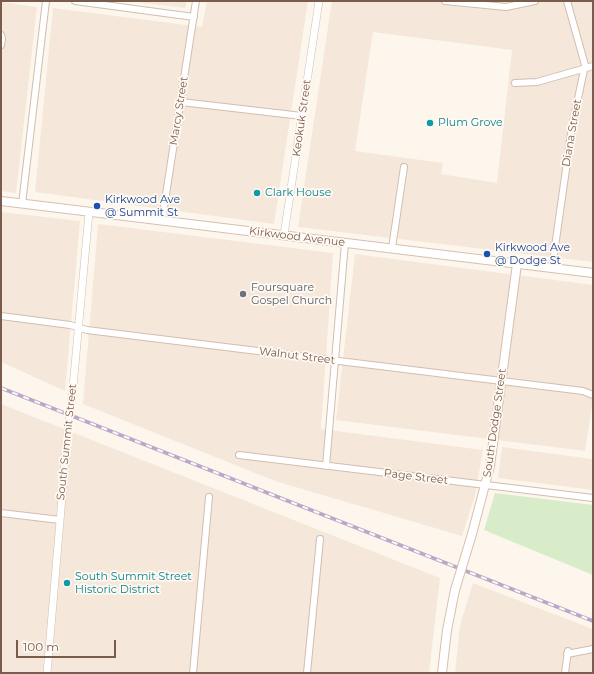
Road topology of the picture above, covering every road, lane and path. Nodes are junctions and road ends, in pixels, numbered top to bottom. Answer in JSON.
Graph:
{"nodes":[{"id":1,"x":46,"y":1,"type":"edge"},
{"id":2,"x":75,"y":1,"type":"edge"},
{"id":3,"x":196,"y":1,"type":"edge"},
{"id":4,"x":318,"y":1,"type":"edge"},
{"id":5,"x":445,"y":1,"type":"edge"},
{"id":6,"x":534,"y":1,"type":"edge"},
{"id":7,"x":567,"y":1,"type":"edge"},
{"id":8,"x":92,"y":2,"type":"edge"},
{"id":9,"x":194,"y":17,"type":"junction"},
{"id":10,"x":1,"y":35,"type":"edge"},
{"id":11,"x":1,"y":45,"type":"edge"},
{"id":12,"x":593,"y":66,"type":"edge"},
{"id":13,"x":584,"y":69,"type":"junction"},
{"id":14,"x":515,"y":83,"type":"dead end"},
{"id":15,"x":181,"y":102,"type":"junction"},
{"id":16,"x":302,"y":116,"type":"junction"},
{"id":17,"x":404,"y":167,"type":"dead end"},
{"id":18,"x":1,"y":201,"type":"edge"},
{"id":19,"x":22,"y":204,"type":"junction"},
{"id":20,"x":89,"y":212,"type":"junction"},
{"id":21,"x":162,"y":220,"type":"junction"},
{"id":22,"x":284,"y":235,"type":"junction"},
{"id":23,"x":345,"y":243,"type":"junction"},
{"id":24,"x":392,"y":248,"type":"junction"},
{"id":25,"x":517,"y":264,"type":"junction"},
{"id":26,"x":552,"y":268,"type":"junction"},
{"id":27,"x":593,"y":273,"type":"edge"},
{"id":28,"x":1,"y":316,"type":"edge"},
{"id":29,"x":78,"y":327,"type":"junction"},
{"id":30,"x":335,"y":361,"type":"junction"},
{"id":31,"x":501,"y":381,"type":"junction"},
{"id":32,"x":593,"y":395,"type":"edge"},
{"id":33,"x":239,"y":455,"type":"dead end"},
{"id":34,"x":326,"y":466,"type":"junction"},
{"id":35,"x":486,"y":486,"type":"junction"},
{"id":36,"x":209,"y":497,"type":"dead end"},
{"id":37,"x":593,"y":498,"type":"edge"},
{"id":38,"x":1,"y":513,"type":"edge"},
{"id":39,"x":60,"y":520,"type":"junction"},
{"id":40,"x":320,"y":539,"type":"dead end"},
{"id":41,"x":593,"y":649,"type":"edge"},
{"id":42,"x":47,"y":673,"type":"edge"},
{"id":43,"x":193,"y":673,"type":"edge"},
{"id":44,"x":307,"y":673,"type":"edge"},
{"id":45,"x":442,"y":673,"type":"edge"},
{"id":46,"x":565,"y":673,"type":"edge"}],
"edges":[{"from":1,"to":19,"type":"street"},
{"from":2,"to":8,"type":"street"},
{"from":3,"to":9,"type":"street","name":"Marcy Street"},
{"from":4,"to":16,"type":"street","name":"Keokuk Street"},
{"from":5,"to":6,"type":"street"},
{"from":7,"to":13,"type":"street","name":"Diana Street"},
{"from":8,"to":9,"type":"street"},
{"from":9,"to":15,"type":"street","name":"Marcy Street"},
{"from":10,"to":11,"type":"street"},
{"from":12,"to":13,"type":"street"},
{"from":13,"to":14,"type":"street"},
{"from":13,"to":26,"type":"street","name":"Diana Street"},
{"from":15,"to":16,"type":"street"},
{"from":15,"to":21,"type":"street","name":"Marcy Street"},
{"from":16,"to":22,"type":"street","name":"Keokuk Street"},
{"from":17,"to":24,"type":"street"},
{"from":18,"to":19,"type":"main road","name":"Kirkwood Avenue"},
{"from":19,"to":20,"type":"main road","name":"Kirkwood Avenue"},
{"from":20,"to":21,"type":"main road","name":"Kirkwood Avenue"},
{"from":20,"to":29,"type":"street","name":"South Summit Street"},
{"from":21,"to":22,"type":"main road","name":"Kirkwood Avenue"},
{"from":22,"to":23,"type":"main road","name":"Kirkwood Avenue"},
{"from":23,"to":24,"type":"main road","name":"Kirkwood Avenue"},
{"from":23,"to":30,"type":"street"},
{"from":24,"to":25,"type":"main road","name":"Kirkwood Avenue"},
{"from":25,"to":26,"type":"main road","name":"Kirkwood Avenue"},
{"from":25,"to":31,"type":"main road","name":"South Dodge Street"},
{"from":26,"to":27,"type":"main road","name":"Kirkwood Avenue"},
{"from":28,"to":29,"type":"street","name":"Walnut Street"},
{"from":29,"to":30,"type":"street","name":"Walnut Street"},
{"from":29,"to":39,"type":"street","name":"South Summit Street","bridge":true},
{"from":30,"to":31,"type":"street","name":"Walnut Street"},
{"from":30,"to":34,"type":"street"},
{"from":31,"to":32,"type":"street","name":"Walnut Street"},
{"from":31,"to":35,"type":"main road","name":"South Dodge Street"},
{"from":33,"to":34,"type":"street","name":"Page Street"},
{"from":34,"to":35,"type":"street","name":"Page Street"},
{"from":35,"to":37,"type":"street","name":"Page Street"},
{"from":35,"to":45,"type":"main road","name":"South Dodge Street","bridge":true},
{"from":36,"to":43,"type":"street"},
{"from":38,"to":39,"type":"street"},
{"from":39,"to":42,"type":"street","name":"South Summit Street"},
{"from":40,"to":44,"type":"street"},
{"from":41,"to":46,"type":"street"}]}
